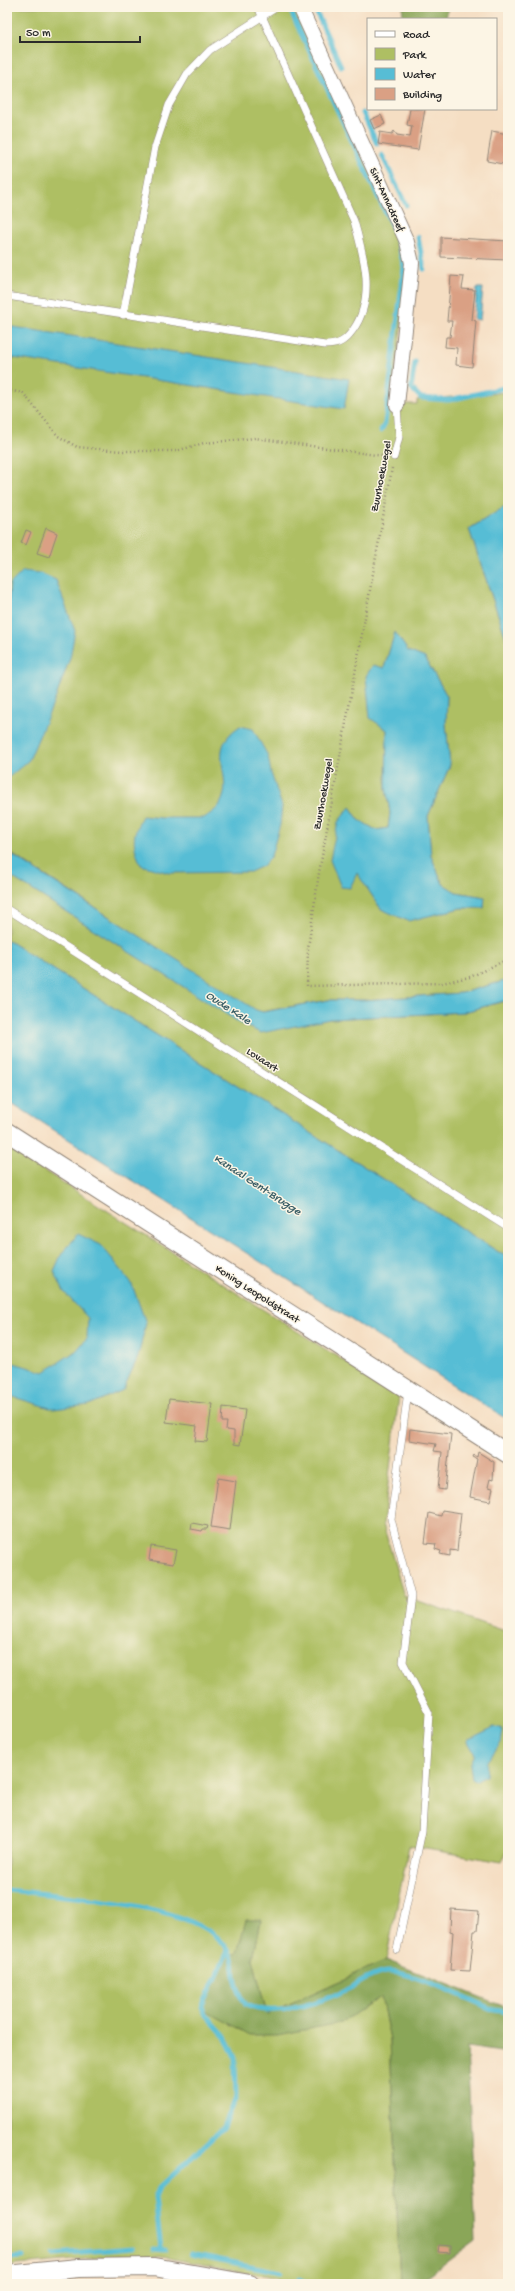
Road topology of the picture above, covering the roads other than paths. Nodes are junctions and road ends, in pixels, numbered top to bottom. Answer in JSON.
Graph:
{"nodes":[{"id":1,"x":258,"y":7,"type":"edge"},
{"id":2,"x":277,"y":7,"type":"edge"},
{"id":3,"x":300,"y":7,"type":"edge"},
{"id":4,"x":263,"y":16,"type":"junction"},
{"id":5,"x":7,"y":296,"type":"edge"},
{"id":6,"x":123,"y":315,"type":"junction"},
{"id":7,"x":398,"y":405,"type":"joint"},
{"id":8,"x":394,"y":457,"type":"road end"},
{"id":9,"x":7,"y":909,"type":"edge"},
{"id":10,"x":7,"y":1132,"type":"edge"},
{"id":11,"x":508,"y":1228,"type":"edge"},
{"id":12,"x":408,"y":1390,"type":"junction"},
{"id":13,"x":508,"y":1454,"type":"edge"},
{"id":14,"x":398,"y":1950,"type":"dead end"},
{"id":15,"x":7,"y":2275,"type":"edge"},
{"id":16,"x":250,"y":2284,"type":"edge"}],
"edges":[{"from":1,"to":4,"type":"lane"},
{"from":2,"to":4,"type":"lane"},
{"from":3,"to":7,"type":"street","name":"Sint-Annadreef"},
{"from":4,"to":6,"type":"lane"},
{"from":4,"to":6,"type":"lane"},
{"from":5,"to":6,"type":"lane"},
{"from":7,"to":8,"type":"lane","name":"Zuurhoekwegel"},
{"from":9,"to":11,"type":"lane","name":"Lovaart"},
{"from":10,"to":12,"type":"street","name":"Koning Leopoldstraat"},
{"from":12,"to":13,"type":"street","name":"Koning Leopoldstraat"},
{"from":12,"to":14,"type":"lane"},
{"from":15,"to":16,"type":"street"}]}
